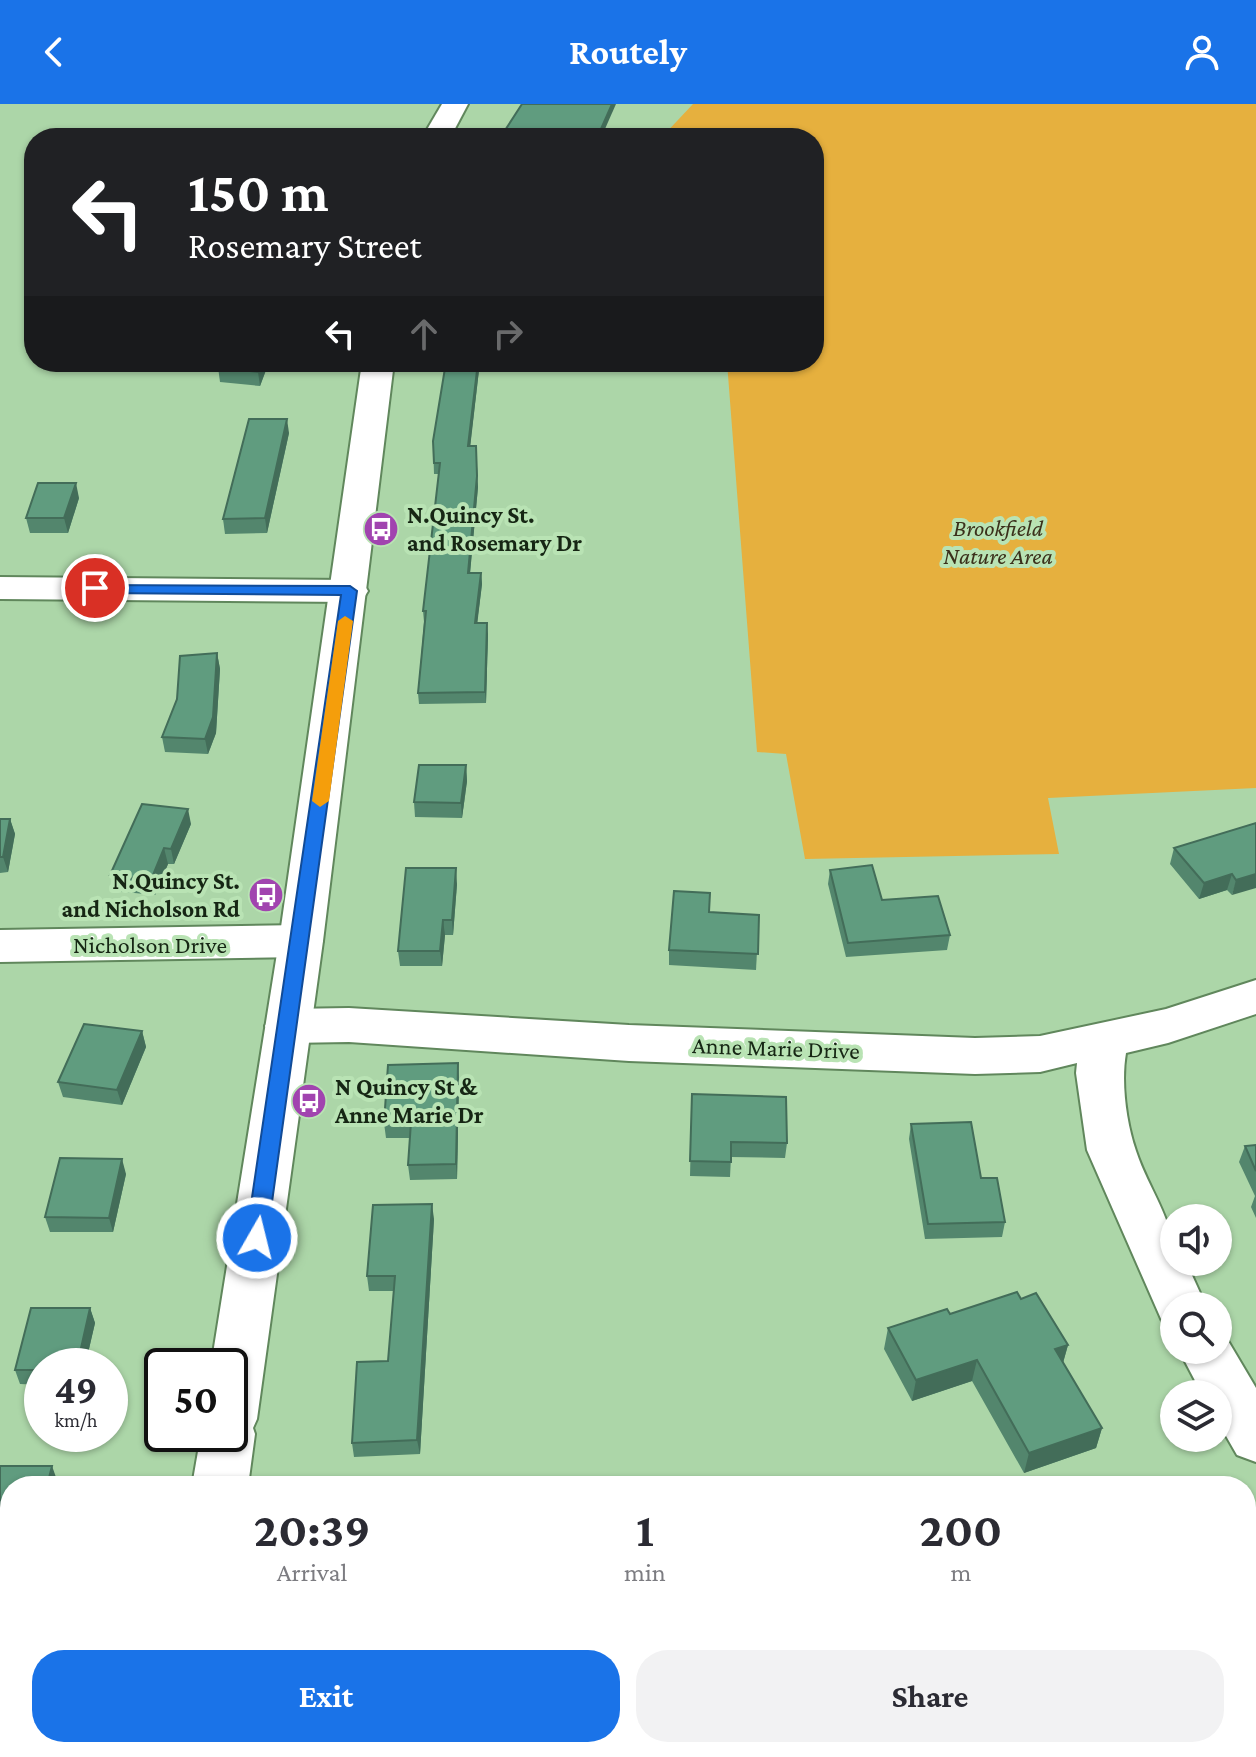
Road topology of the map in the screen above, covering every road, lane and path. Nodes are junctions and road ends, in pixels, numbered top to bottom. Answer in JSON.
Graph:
{"nodes":[{"id":1,"x":455,"y":104,"type":"edge"},
{"id":2,"x":442,"y":128,"type":"edge"},
{"id":3,"x":377,"y":372,"type":"edge"},
{"id":4,"x":0,"y":588,"type":"edge"},
{"id":5,"x":350,"y":591,"type":"junction"},
{"id":6,"x":301,"y":941,"type":"junction"},
{"id":7,"x":0,"y":946,"type":"edge"},
{"id":8,"x":1256,"y":997,"type":"edge"},
{"id":9,"x":288,"y":1026,"type":"junction"},
{"id":10,"x":1105,"y":1040,"type":"junction"},
{"id":11,"x":1174,"y":1292,"type":"edge"},
{"id":12,"x":240,"y":1348,"type":"edge"},
{"id":13,"x":1213,"y":1364,"type":"edge"},
{"id":14,"x":1256,"y":1438,"type":"edge"},
{"id":15,"x":225,"y":1452,"type":"edge"},
{"id":16,"x":222,"y":1476,"type":"edge"}],
"edges":[{"from":1,"to":2,"type":"street"},
{"from":3,"to":5,"type":"street"},
{"from":4,"to":5,"type":"street"},
{"from":5,"to":6,"type":"street"},
{"from":6,"to":7,"type":"street","name":"Nicholson Drive"},
{"from":6,"to":9,"type":"street"},
{"from":8,"to":10,"type":"street","name":"Anne Marie Drive"},
{"from":9,"to":10,"type":"street","name":"Anne Marie Drive"},
{"from":9,"to":12,"type":"street"},
{"from":10,"to":11,"type":"street"},
{"from":13,"to":14,"type":"street"},
{"from":15,"to":16,"type":"street"}]}
